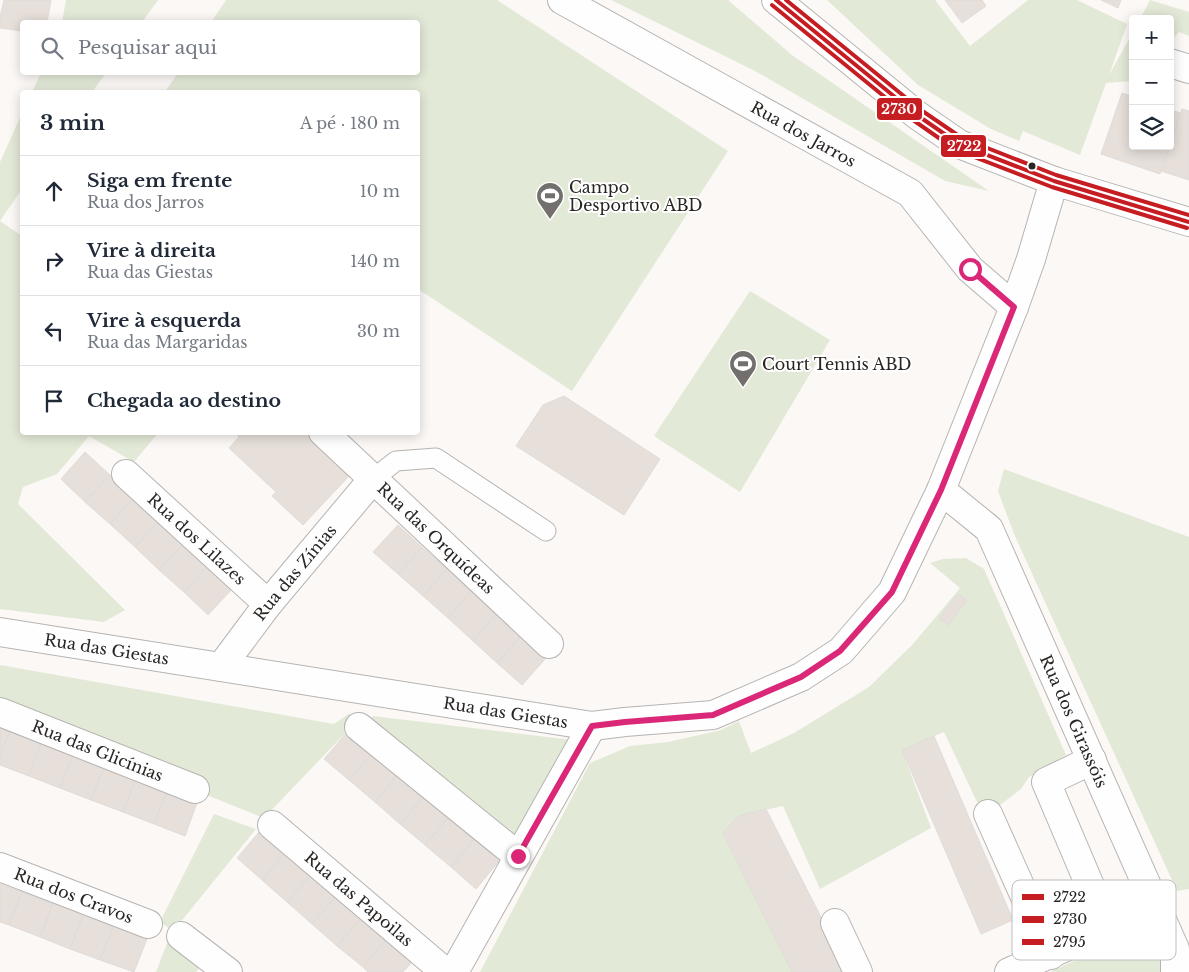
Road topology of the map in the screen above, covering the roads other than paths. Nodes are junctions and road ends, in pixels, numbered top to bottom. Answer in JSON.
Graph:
{"nodes":[{"id":1,"x":562,"y":0,"type":"edge"},
{"id":2,"x":776,"y":0,"type":"edge"},
{"id":3,"x":1174,"y":64,"type":"edge"},
{"id":4,"x":1189,"y":69,"type":"edge"},
{"id":5,"x":1054,"y":181,"type":"junction"},
{"id":6,"x":1189,"y":222,"type":"edge"},
{"id":7,"x":1014,"y":307,"type":"junction"},
{"id":8,"x":325,"y":435,"type":"edge"},
{"id":9,"x":126,"y":474,"type":"dead end"},
{"id":10,"x":373,"y":480,"type":"junction"},
{"id":11,"x":941,"y":490,"type":"junction"},
{"id":12,"x":546,"y":531,"type":"dead end"},
{"id":13,"x":268,"y":604,"type":"junction"},
{"id":14,"x":0,"y":632,"type":"edge"},
{"id":15,"x":548,"y":644,"type":"dead end"},
{"id":16,"x":221,"y":667,"type":"junction"},
{"id":17,"x":0,"y":712,"type":"edge"},
{"id":18,"x":592,"y":726,"type":"junction"},
{"id":19,"x":358,"y":727,"type":"dead end"},
{"id":20,"x":1092,"y":760,"type":"junction"},
{"id":21,"x":195,"y":789,"type":"dead end"},
{"id":22,"x":988,"y":814,"type":"dead end"},
{"id":23,"x":272,"y":825,"type":"dead end"},
{"id":24,"x":518,"y":856,"type":"junction"},
{"id":25,"x":0,"y":867,"type":"edge"},
{"id":26,"x":1018,"y":880,"type":"edge"},
{"id":27,"x":1088,"y":880,"type":"edge"},
{"id":28,"x":1146,"y":880,"type":"edge"},
{"id":29,"x":835,"y":922,"type":"dead end"},
{"id":30,"x":148,"y":924,"type":"dead end"},
{"id":31,"x":181,"y":936,"type":"dead end"},
{"id":32,"x":1038,"y":960,"type":"edge"},
{"id":33,"x":1015,"y":971,"type":"edge"},
{"id":34,"x":228,"y":972,"type":"edge"},
{"id":35,"x":445,"y":972,"type":"edge"},
{"id":36,"x":454,"y":972,"type":"edge"},
{"id":37,"x":858,"y":972,"type":"edge"}],
"edges":[{"from":1,"to":7,"type":"street","name":"Rua dos Jarros"},
{"from":2,"to":5,"type":"street"},
{"from":3,"to":4,"type":"street"},
{"from":5,"to":6,"type":"street"},
{"from":5,"to":7,"type":"street","name":"Rua das Giestas"},
{"from":7,"to":11,"type":"street","name":"Rua das Giestas"},
{"from":8,"to":10,"type":"street","name":"Rua das Orquídeas"},
{"from":9,"to":13,"type":"street","name":"Rua dos Lilazes"},
{"from":10,"to":12,"type":"lane"},
{"from":10,"to":13,"type":"street","name":"Rua das Zínias"},
{"from":10,"to":15,"type":"street","name":"Rua das Orquídeas"},
{"from":11,"to":18,"type":"street","name":"Rua das Giestas"},
{"from":11,"to":20,"type":"street","name":"Rua dos Girassóis"},
{"from":13,"to":16,"type":"street","name":"Rua das Zínias"},
{"from":14,"to":16,"type":"street","name":"Rua das Giestas"},
{"from":16,"to":18,"type":"street","name":"Rua das Giestas"},
{"from":17,"to":21,"type":"street","name":"Rua das Glicínias"},
{"from":18,"to":24,"type":"street"},
{"from":19,"to":24,"type":"street"},
{"from":20,"to":27,"type":"street"},
{"from":20,"to":28,"type":"street","name":"Rua dos Girassóis"},
{"from":22,"to":26,"type":"street"},
{"from":23,"to":35,"type":"street","name":"Rua das Papoilas"},
{"from":24,"to":36,"type":"street"},
{"from":25,"to":30,"type":"street","name":"Rua dos Cravos"},
{"from":29,"to":37,"type":"street"},
{"from":31,"to":34,"type":"street"},
{"from":32,"to":33,"type":"street"}]}
